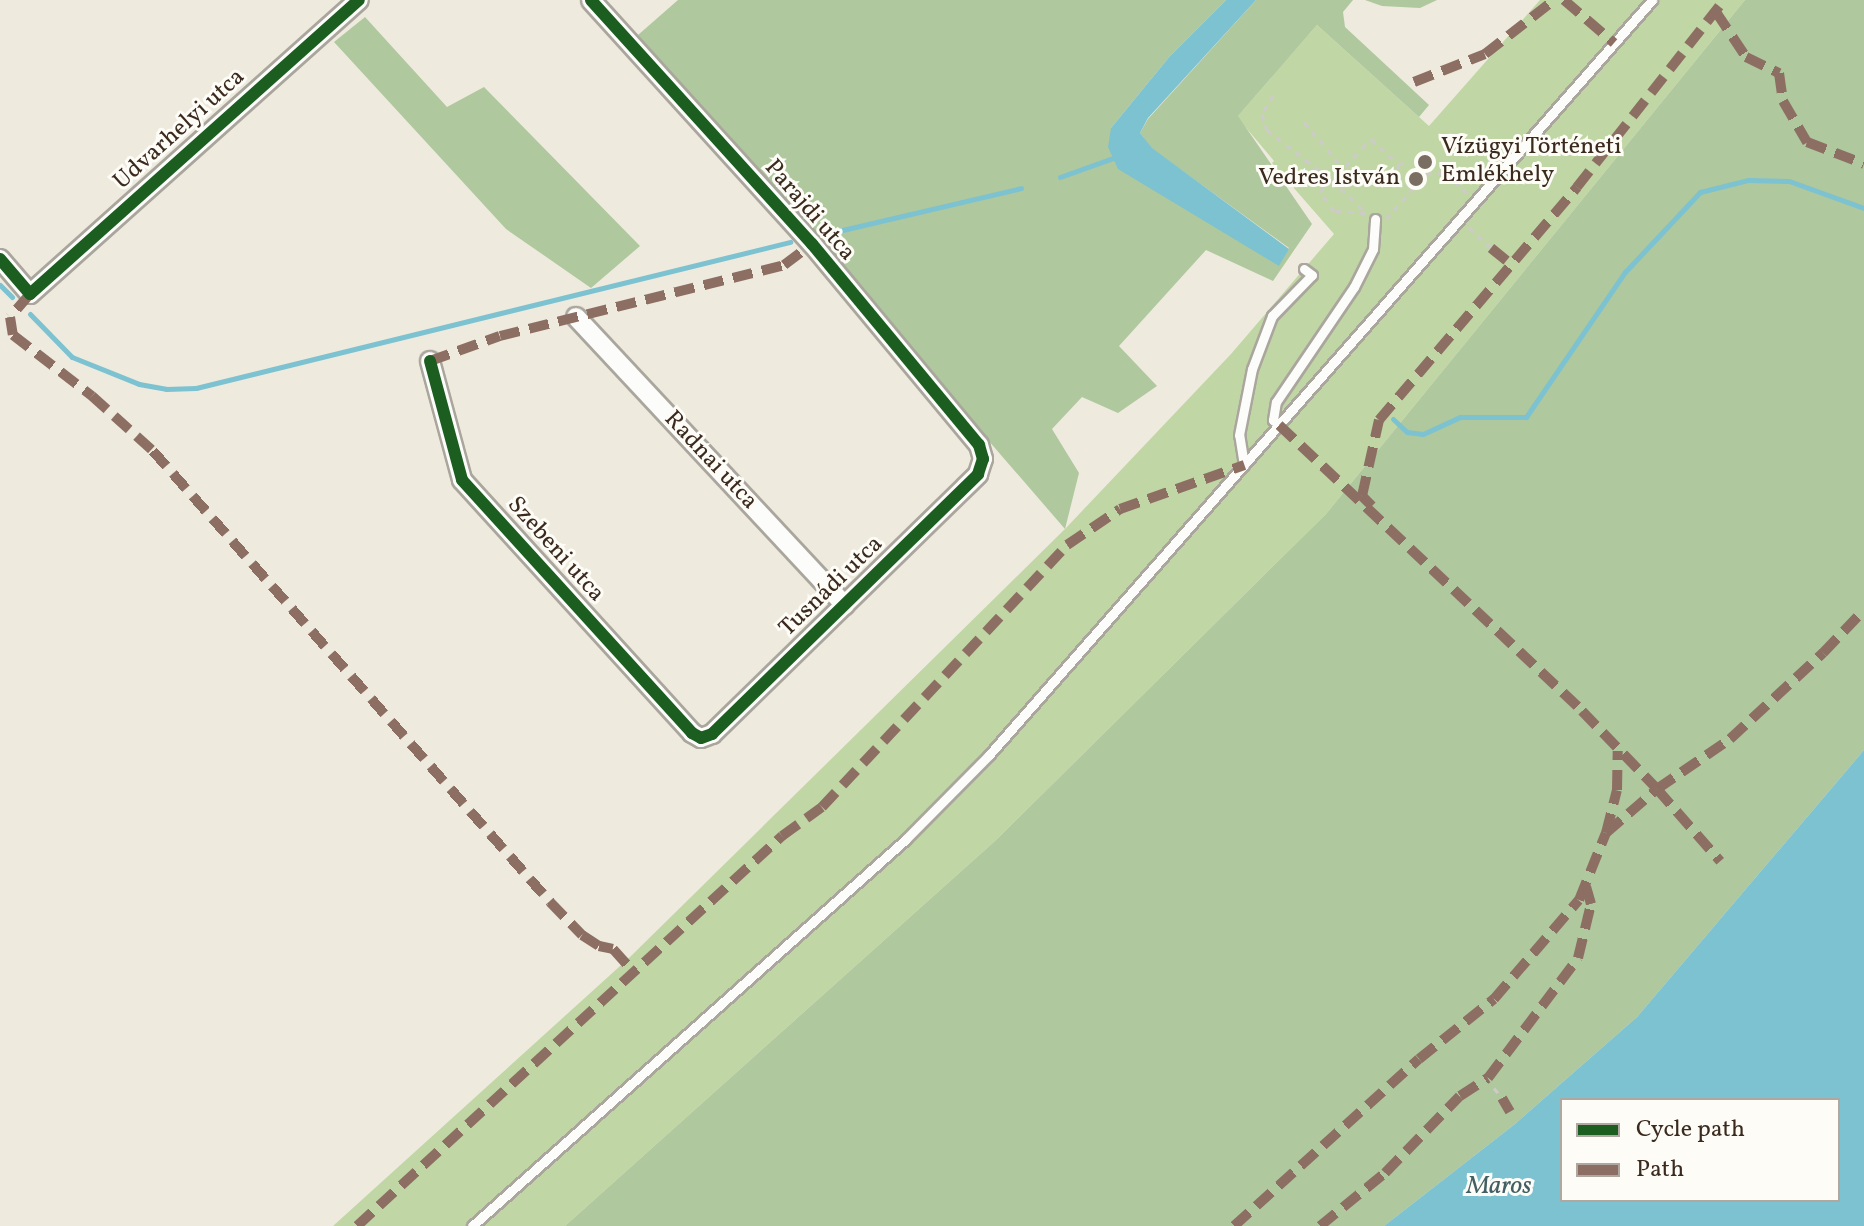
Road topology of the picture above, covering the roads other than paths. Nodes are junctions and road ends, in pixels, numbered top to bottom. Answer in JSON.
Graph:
{"nodes":[{"id":1,"x":359,"y":0,"type":"edge"},
{"id":2,"x":591,"y":0,"type":"edge"},
{"id":3,"x":1652,"y":0,"type":"edge"},
{"id":4,"x":1374,"y":222,"type":"road end"},
{"id":5,"x":0,"y":259,"type":"edge"},
{"id":6,"x":1304,"y":269,"type":"dead end"},
{"id":7,"x":576,"y":317,"type":"dead end"},
{"id":8,"x":430,"y":361,"type":"dead end"},
{"id":9,"x":1279,"y":425,"type":"junction"},
{"id":10,"x":983,"y":459,"type":"joint"},
{"id":11,"x":1244,"y":465,"type":"junction"},
{"id":12,"x":845,"y":605,"type":"junction"},
{"id":13,"x":701,"y":738,"type":"joint"},
{"id":14,"x":472,"y":1226,"type":"edge"}],
"edges":[{"from":1,"to":5,"type":"street","name":"Udvarhelyi utca"},
{"from":2,"to":10,"type":"street","name":"Parajdi utca"},
{"from":3,"to":9,"type":"lane"},
{"from":4,"to":9,"type":"lane"},
{"from":6,"to":11,"type":"lane"},
{"from":7,"to":12,"type":"street","name":"Radnai utca"},
{"from":8,"to":13,"type":"street","name":"Szebeni utca"},
{"from":9,"to":11,"type":"lane"},
{"from":10,"to":12,"type":"street","name":"Tusnádi utca"},
{"from":11,"to":14,"type":"lane"},
{"from":12,"to":13,"type":"street","name":"Tusnádi utca"}]}
